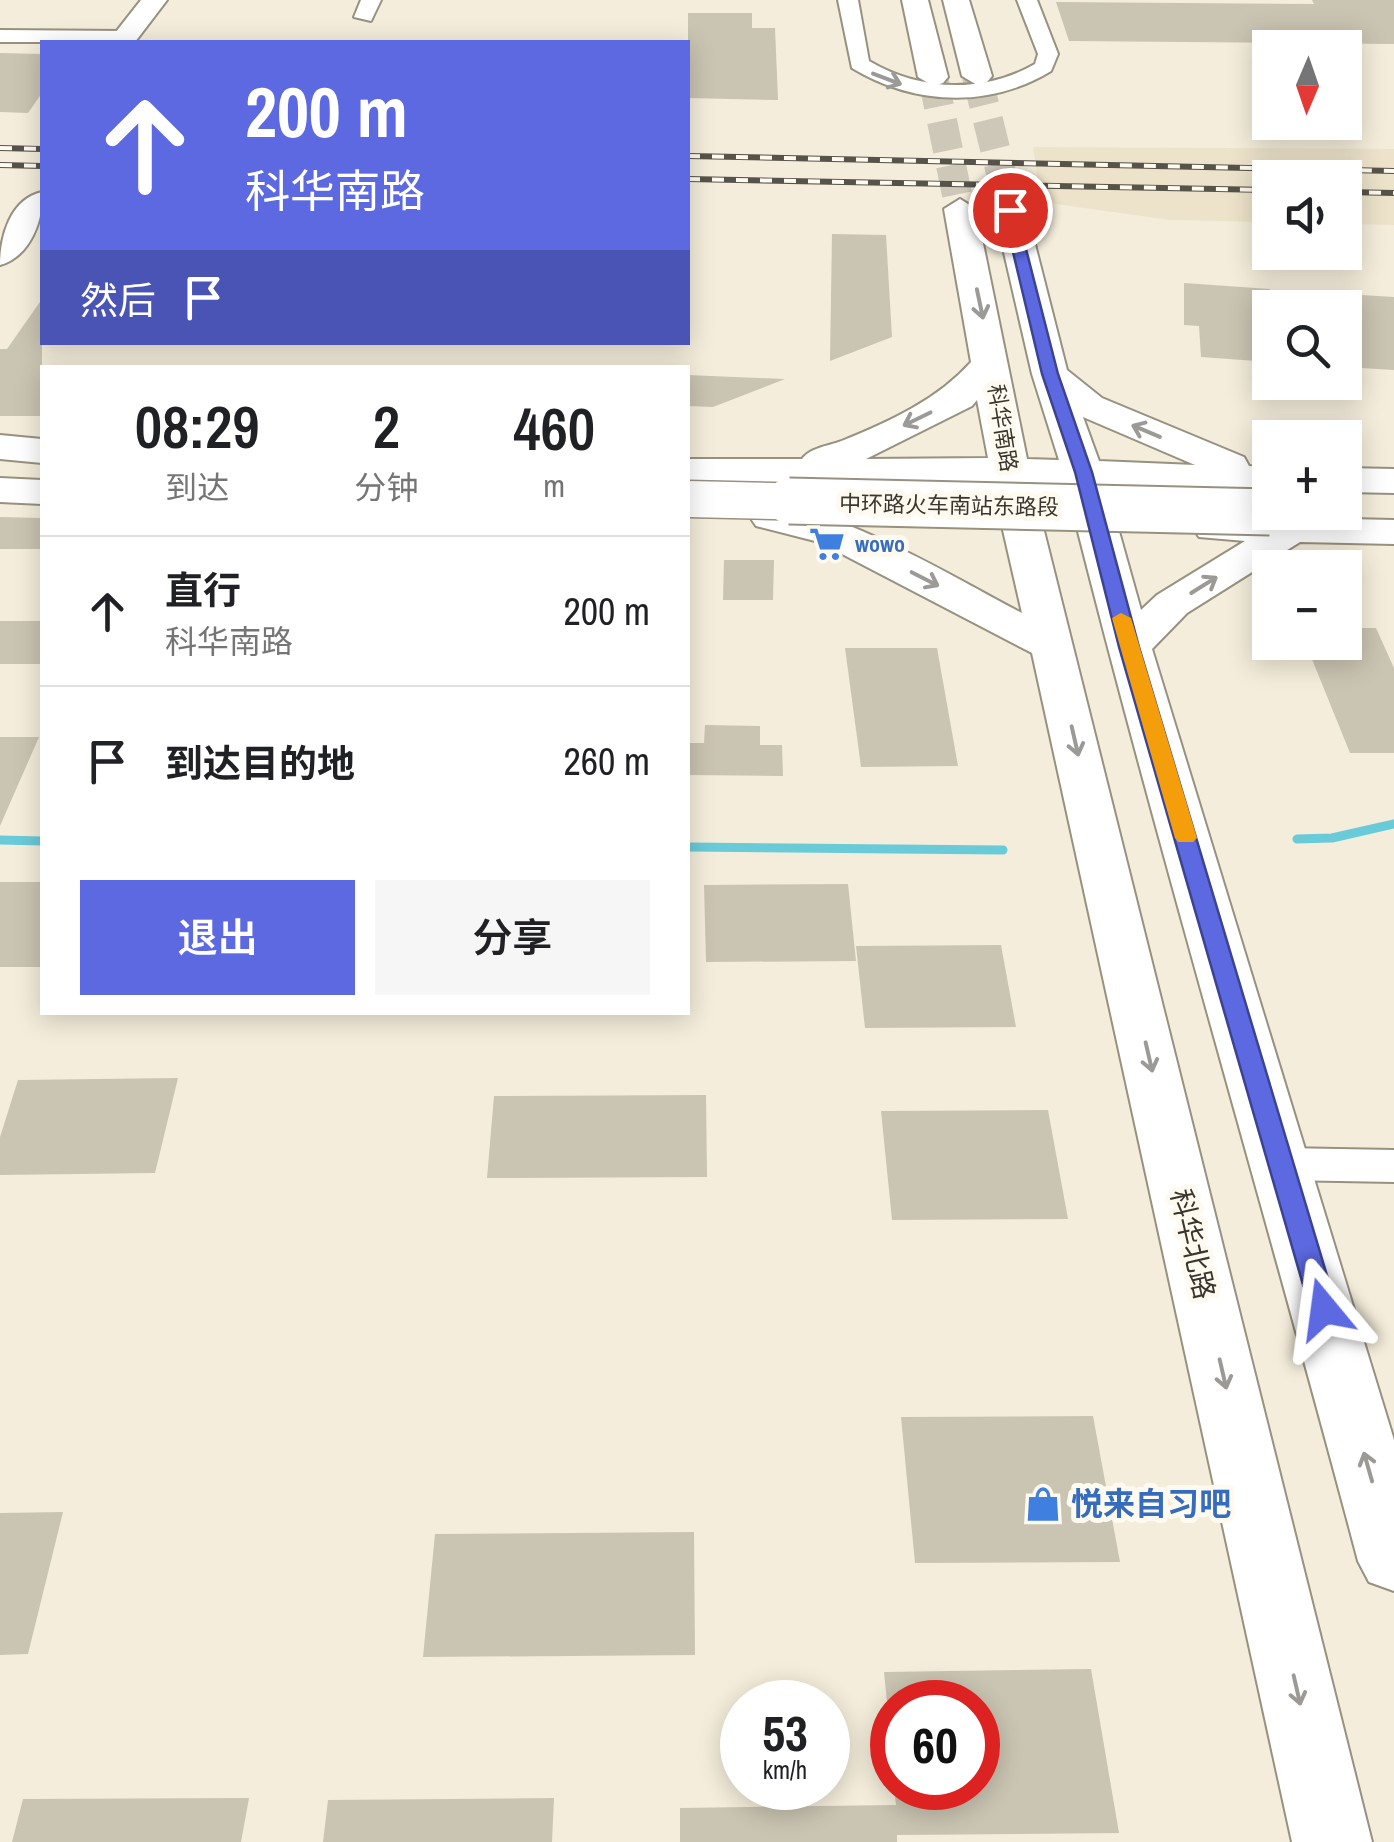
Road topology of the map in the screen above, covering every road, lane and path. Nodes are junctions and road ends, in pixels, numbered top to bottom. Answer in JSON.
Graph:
{"nodes":[{"id":1,"x":154,"y":0,"type":"edge"},
{"id":2,"x":848,"y":0,"type":"edge"},
{"id":3,"x":915,"y":0,"type":"edge"},
{"id":4,"x":956,"y":0,"type":"edge"},
{"id":5,"x":1027,"y":0,"type":"edge"},
{"id":6,"x":181,"y":1,"type":"edge"},
{"id":7,"x":0,"y":36,"type":"edge"},
{"id":8,"x":123,"y":40,"type":"edge"},
{"id":9,"x":154,"y":40,"type":"edge"},
{"id":10,"x":977,"y":76,"type":"tunnel mouth"},
{"id":11,"x":932,"y":77,"type":"tunnel mouth"},
{"id":12,"x":39,"y":186,"type":"edge"},
{"id":13,"x":960,"y":208,"type":"tunnel mouth"},
{"id":14,"x":1010,"y":210,"type":"tunnel mouth"},
{"id":15,"x":0,"y":216,"type":"edge"},
{"id":16,"x":0,"y":256,"type":"edge"},
{"id":17,"x":992,"y":360,"type":"junction"},
{"id":18,"x":1050,"y":374,"type":"junction"},
{"id":19,"x":0,"y":447,"type":"edge"},
{"id":20,"x":40,"y":451,"type":"edge"},
{"id":21,"x":0,"y":465,"type":"edge"},
{"id":22,"x":40,"y":468,"type":"edge"},
{"id":23,"x":690,"y":470,"type":"edge"},
{"id":24,"x":1010,"y":470,"type":"junction"},
{"id":25,"x":770,"y":472,"type":"junction"},
{"id":26,"x":1083,"y":472,"type":"junction"},
{"id":27,"x":1252,"y":472,"type":"edge"},
{"id":28,"x":1252,"y":477,"type":"edge"},
{"id":29,"x":0,"y":480,"type":"edge"},
{"id":30,"x":1362,"y":480,"type":"edge"},
{"id":31,"x":1394,"y":481,"type":"edge"},
{"id":32,"x":40,"y":482,"type":"edge"},
{"id":33,"x":690,"y":486,"type":"edge"},
{"id":34,"x":0,"y":490,"type":"edge"},
{"id":35,"x":40,"y":492,"type":"edge"},
{"id":36,"x":1362,"y":496,"type":"edge"},
{"id":37,"x":1394,"y":497,"type":"edge"},
{"id":38,"x":690,"y":499,"type":"edge"},
{"id":39,"x":1252,"y":511,"type":"edge"},
{"id":40,"x":1252,"y":511,"type":"edge"},
{"id":41,"x":1362,"y":513,"type":"edge"},
{"id":42,"x":690,"y":514,"type":"edge"},
{"id":43,"x":1252,"y":514,"type":"edge"},
{"id":44,"x":1394,"y":514,"type":"edge"},
{"id":45,"x":770,"y":518,"type":"junction"},
{"id":46,"x":1020,"y":526,"type":"junction"},
{"id":47,"x":1096,"y":526,"type":"junction"},
{"id":48,"x":1362,"y":526,"type":"edge"},
{"id":49,"x":1261,"y":530,"type":"edge"},
{"id":50,"x":1394,"y":532,"type":"edge"},
{"id":51,"x":1053,"y":646,"type":"junction"},
{"id":52,"x":1129,"y":647,"type":"junction"},
{"id":53,"x":1283,"y":1164,"type":"junction"},
{"id":54,"x":1394,"y":1166,"type":"edge"},
{"id":55,"x":1394,"y":1561,"type":"edge"},
{"id":56,"x":1332,"y":1842,"type":"edge"}],
"edges":[{"from":1,"to":8,"type":"main road"},
{"from":2,"to":5,"type":"street","one_way":true},
{"from":3,"to":11,"type":"highway"},
{"from":4,"to":10,"type":"highway"},
{"from":6,"to":9,"type":"main road"},
{"from":7,"to":8,"type":"street"},
{"from":12,"to":15,"type":"main road"},
{"from":12,"to":16,"type":"main road"},
{"from":13,"to":17,"type":"main road","name":"科华南路","one_way":true},
{"from":14,"to":18,"type":"main road"},
{"from":17,"to":24,"type":"main road","name":"科华南路"},
{"from":17,"to":25,"type":"main road","one_way":true},
{"from":18,"to":26,"type":"main road"},
{"from":27,"to":18,"type":"main road","one_way":true},
{"from":19,"to":20,"type":"main road"},
{"from":21,"to":22,"type":"main road"},
{"from":23,"to":25,"type":"main road"},
{"from":24,"to":25,"type":"main road"},
{"from":24,"to":26,"type":"main road"},
{"from":24,"to":46,"type":"main road","name":"科华南路"},
{"from":26,"to":28,"type":"main road"},
{"from":26,"to":47,"type":"main road"},
{"from":29,"to":32,"type":"main road"},
{"from":30,"to":31,"type":"main road"},
{"from":33,"to":39,"type":"main road","name":"中环路火车南站东路段"},
{"from":34,"to":35,"type":"main road"},
{"from":36,"to":37,"type":"main road"},
{"from":38,"to":40,"type":"main road","name":"中环路火车南站东路段","bridge":true},
{"from":41,"to":44,"type":"main road","name":"中环路火车南站东路段"},
{"from":42,"to":45,"type":"main road"},
{"from":43,"to":47,"type":"main road"},
{"from":45,"to":46,"type":"main road"},
{"from":45,"to":51,"type":"main road","one_way":true},
{"from":46,"to":47,"type":"main road"},
{"from":46,"to":51,"type":"main road","name":"科华南路"},
{"from":47,"to":52,"type":"main road"},
{"from":48,"to":50,"type":"main road"},
{"from":52,"to":49,"type":"main road","one_way":true},
{"from":51,"to":56,"type":"main road","name":"科华北路","one_way":true},
{"from":52,"to":53,"type":"main road"},
{"from":53,"to":54,"type":"street"},
{"from":55,"to":53,"type":"main road","one_way":true}]}
